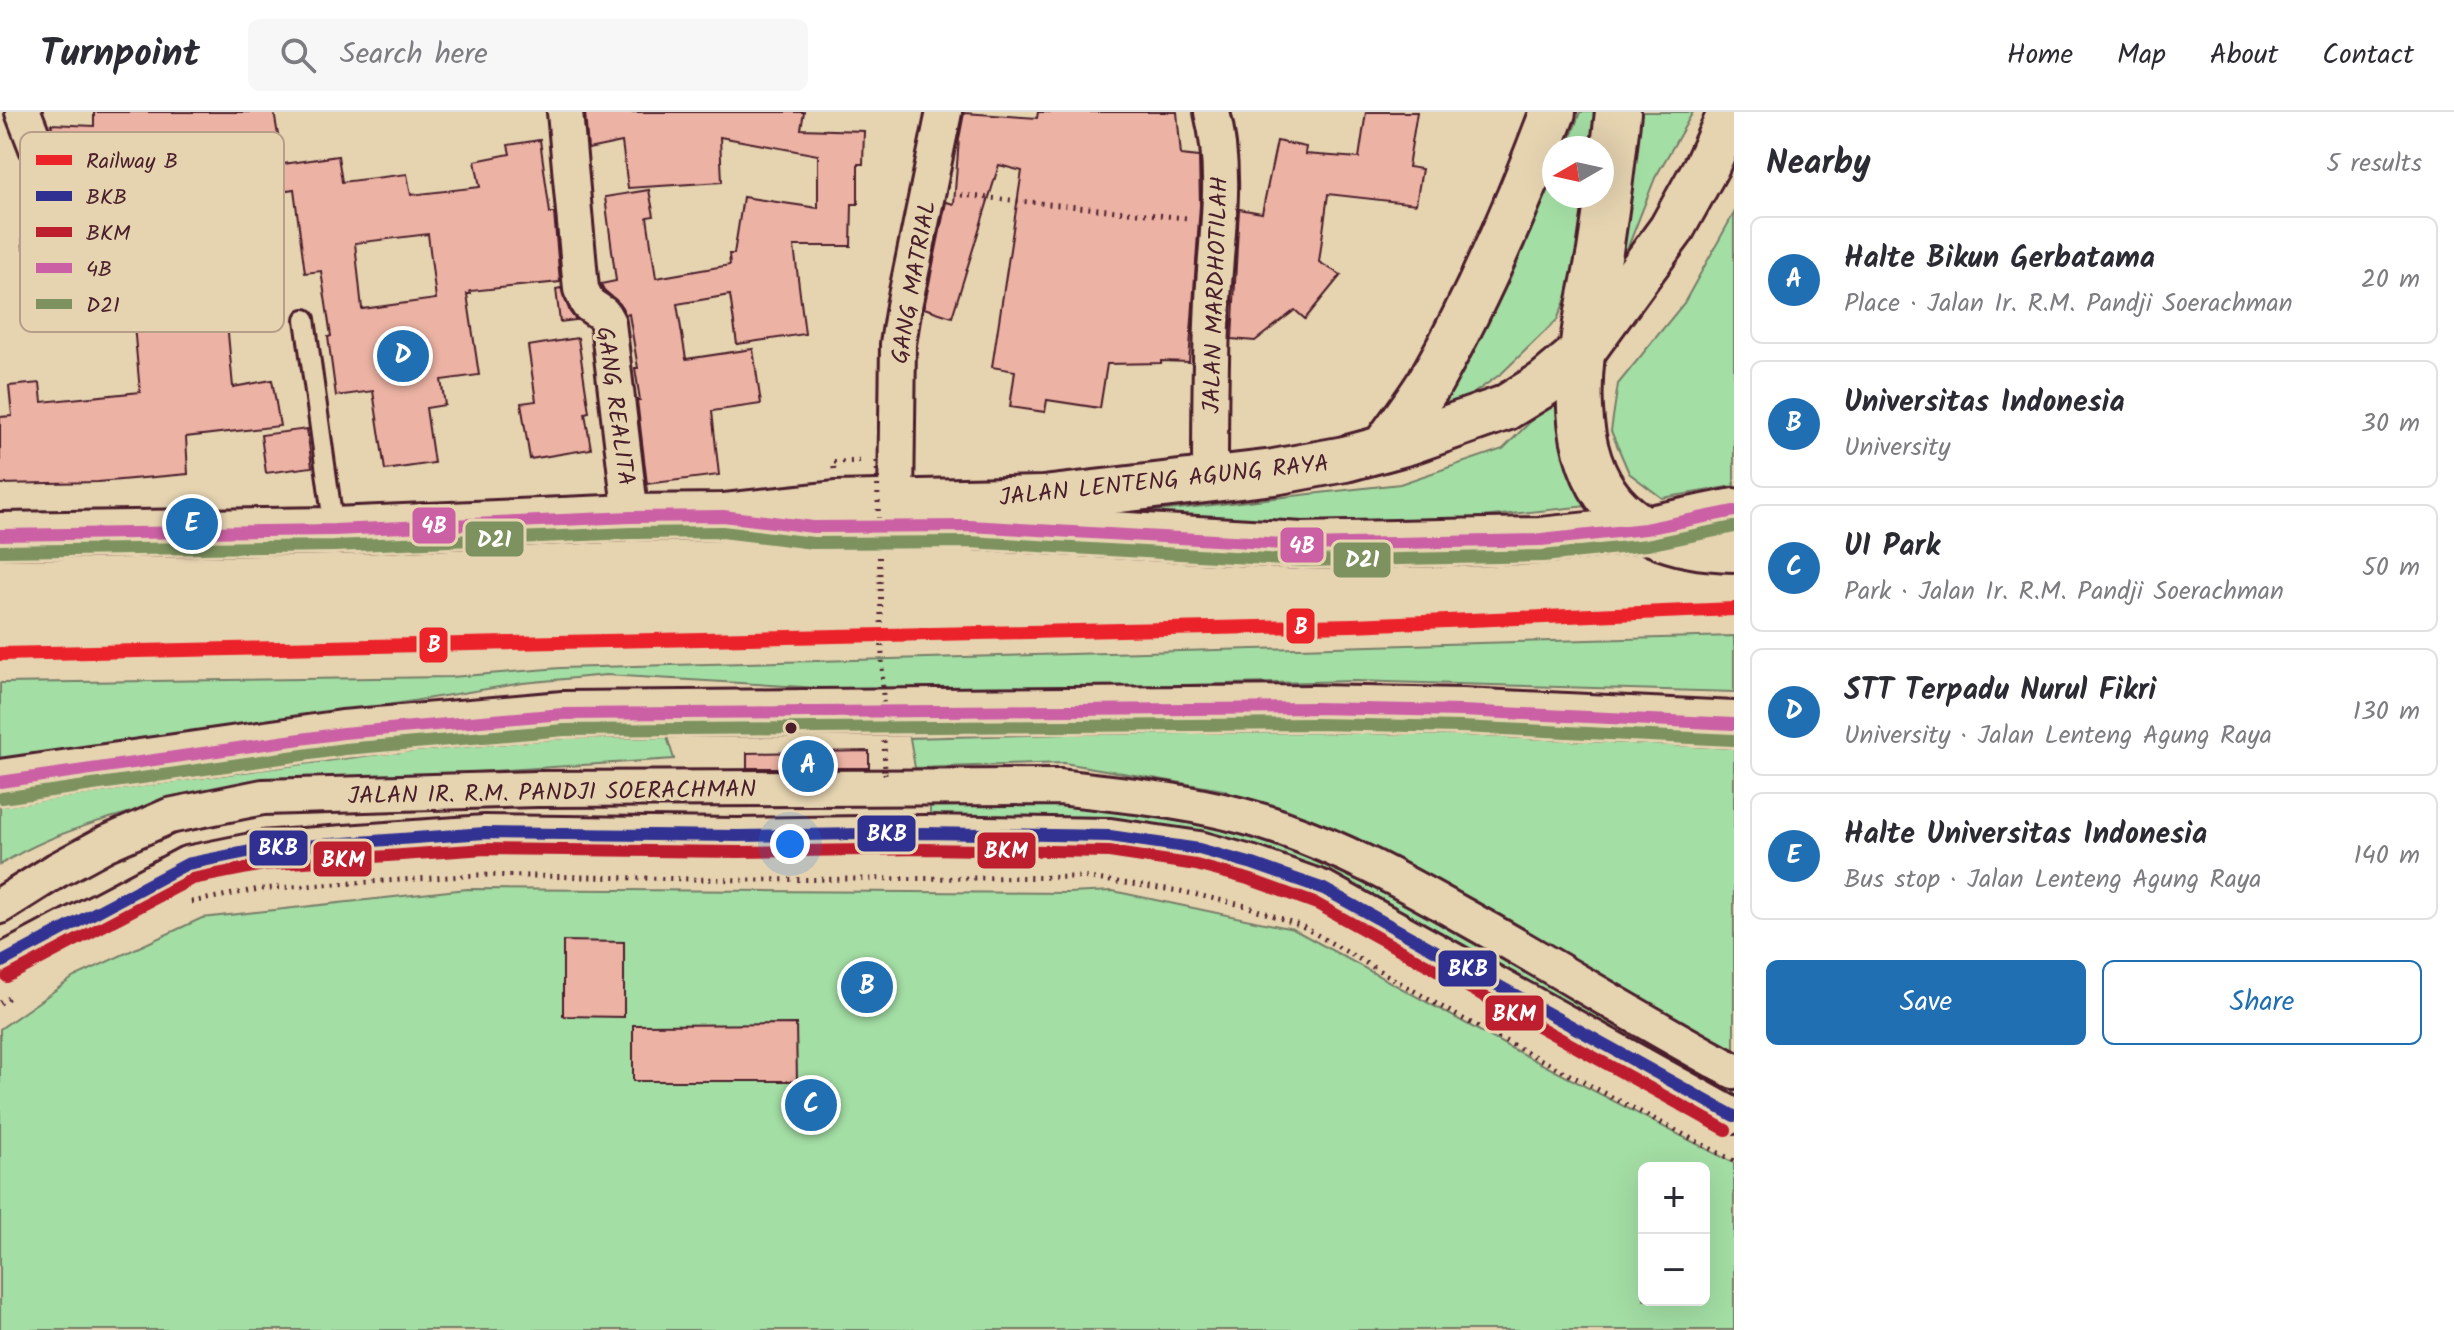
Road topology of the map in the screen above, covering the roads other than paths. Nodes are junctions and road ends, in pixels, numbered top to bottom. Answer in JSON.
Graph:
{"nodes":[{"id":1,"x":23,"y":112,"type":"edge"},
{"id":2,"x":565,"y":112,"type":"edge"},
{"id":3,"x":944,"y":112,"type":"edge"},
{"id":4,"x":1212,"y":112,"type":"edge"},
{"id":5,"x":1553,"y":112,"type":"edge"},
{"id":6,"x":1618,"y":112,"type":"edge"},
{"id":7,"x":1731,"y":112,"type":"edge"},
{"id":8,"x":31,"y":132,"type":"edge"},
{"id":9,"x":305,"y":319,"type":"dead end"},
{"id":10,"x":1582,"y":352,"type":"junction"},
{"id":11,"x":1384,"y":448,"type":"junction"},
{"id":12,"x":1210,"y":479,"type":"junction"},
{"id":13,"x":896,"y":502,"type":"junction"},
{"id":14,"x":1734,"y":511,"type":"edge"},
{"id":15,"x":723,"y":516,"type":"junction"},
{"id":16,"x":631,"y":517,"type":"junction"},
{"id":17,"x":1645,"y":529,"type":"junction"},
{"id":18,"x":334,"y":530,"type":"junction"},
{"id":19,"x":0,"y":535,"type":"edge"},
{"id":20,"x":1734,"y":549,"type":"edge"},
{"id":21,"x":1734,"y":724,"type":"edge"},
{"id":22,"x":0,"y":782,"type":"edge"},
{"id":23,"x":785,"y":788,"type":"junction"},
{"id":24,"x":789,"y":836,"type":"junction"},
{"id":25,"x":0,"y":906,"type":"edge"},
{"id":26,"x":0,"y":963,"type":"edge"},
{"id":27,"x":1734,"y":1071,"type":"edge"},
{"id":28,"x":1734,"y":1116,"type":"edge"}],
"edges":[{"from":1,"to":8,"type":"street"},
{"from":2,"to":16,"type":"street","name":"GANG REALITA"},
{"from":3,"to":13,"type":"street","name":"GANG MATRIAL"},
{"from":4,"to":12,"type":"street","name":"JALAN MARDHOTILAH"},
{"from":5,"to":11,"type":"main road"},
{"from":6,"to":10,"type":"main road"},
{"from":7,"to":10,"type":"main road","name":"JALAN LENTENG AGUNG RAYA"},
{"from":9,"to":18,"type":"lane"},
{"from":10,"to":11,"type":"main road","name":"JALAN LENTENG AGUNG RAYA"},
{"from":10,"to":17,"type":"main road"},
{"from":11,"to":12,"type":"main road","name":"JALAN LENTENG AGUNG RAYA"},
{"from":12,"to":13,"type":"main road","name":"JALAN LENTENG AGUNG RAYA"},
{"from":13,"to":15,"type":"main road","name":"JALAN LENTENG AGUNG RAYA"},
{"from":14,"to":17,"type":"main road"},
{"from":15,"to":16,"type":"main road","name":"JALAN LENTENG AGUNG RAYA"},
{"from":15,"to":17,"type":"main road"},
{"from":16,"to":18,"type":"main road","name":"JALAN LENTENG AGUNG RAYA"},
{"from":17,"to":20,"type":"main road"},
{"from":18,"to":19,"type":"main road","name":"JALAN LENTENG AGUNG RAYA"},
{"from":21,"to":22,"type":"main road"},
{"from":23,"to":24,"type":"street"},
{"from":23,"to":25,"type":"street","name":"JALAN IR. R.M. PANDJI SOERACHMAN"},
{"from":23,"to":27,"type":"street","name":"JALAN IR. R.M. PANDJI SOERACHMAN"},
{"from":24,"to":26,"type":"street","name":"JALAN IR. R.M. PANDJI SOERACHMAN"},
{"from":24,"to":28,"type":"street","name":"JALAN IR. R.M. PANDJI SOERACHMAN"}]}
